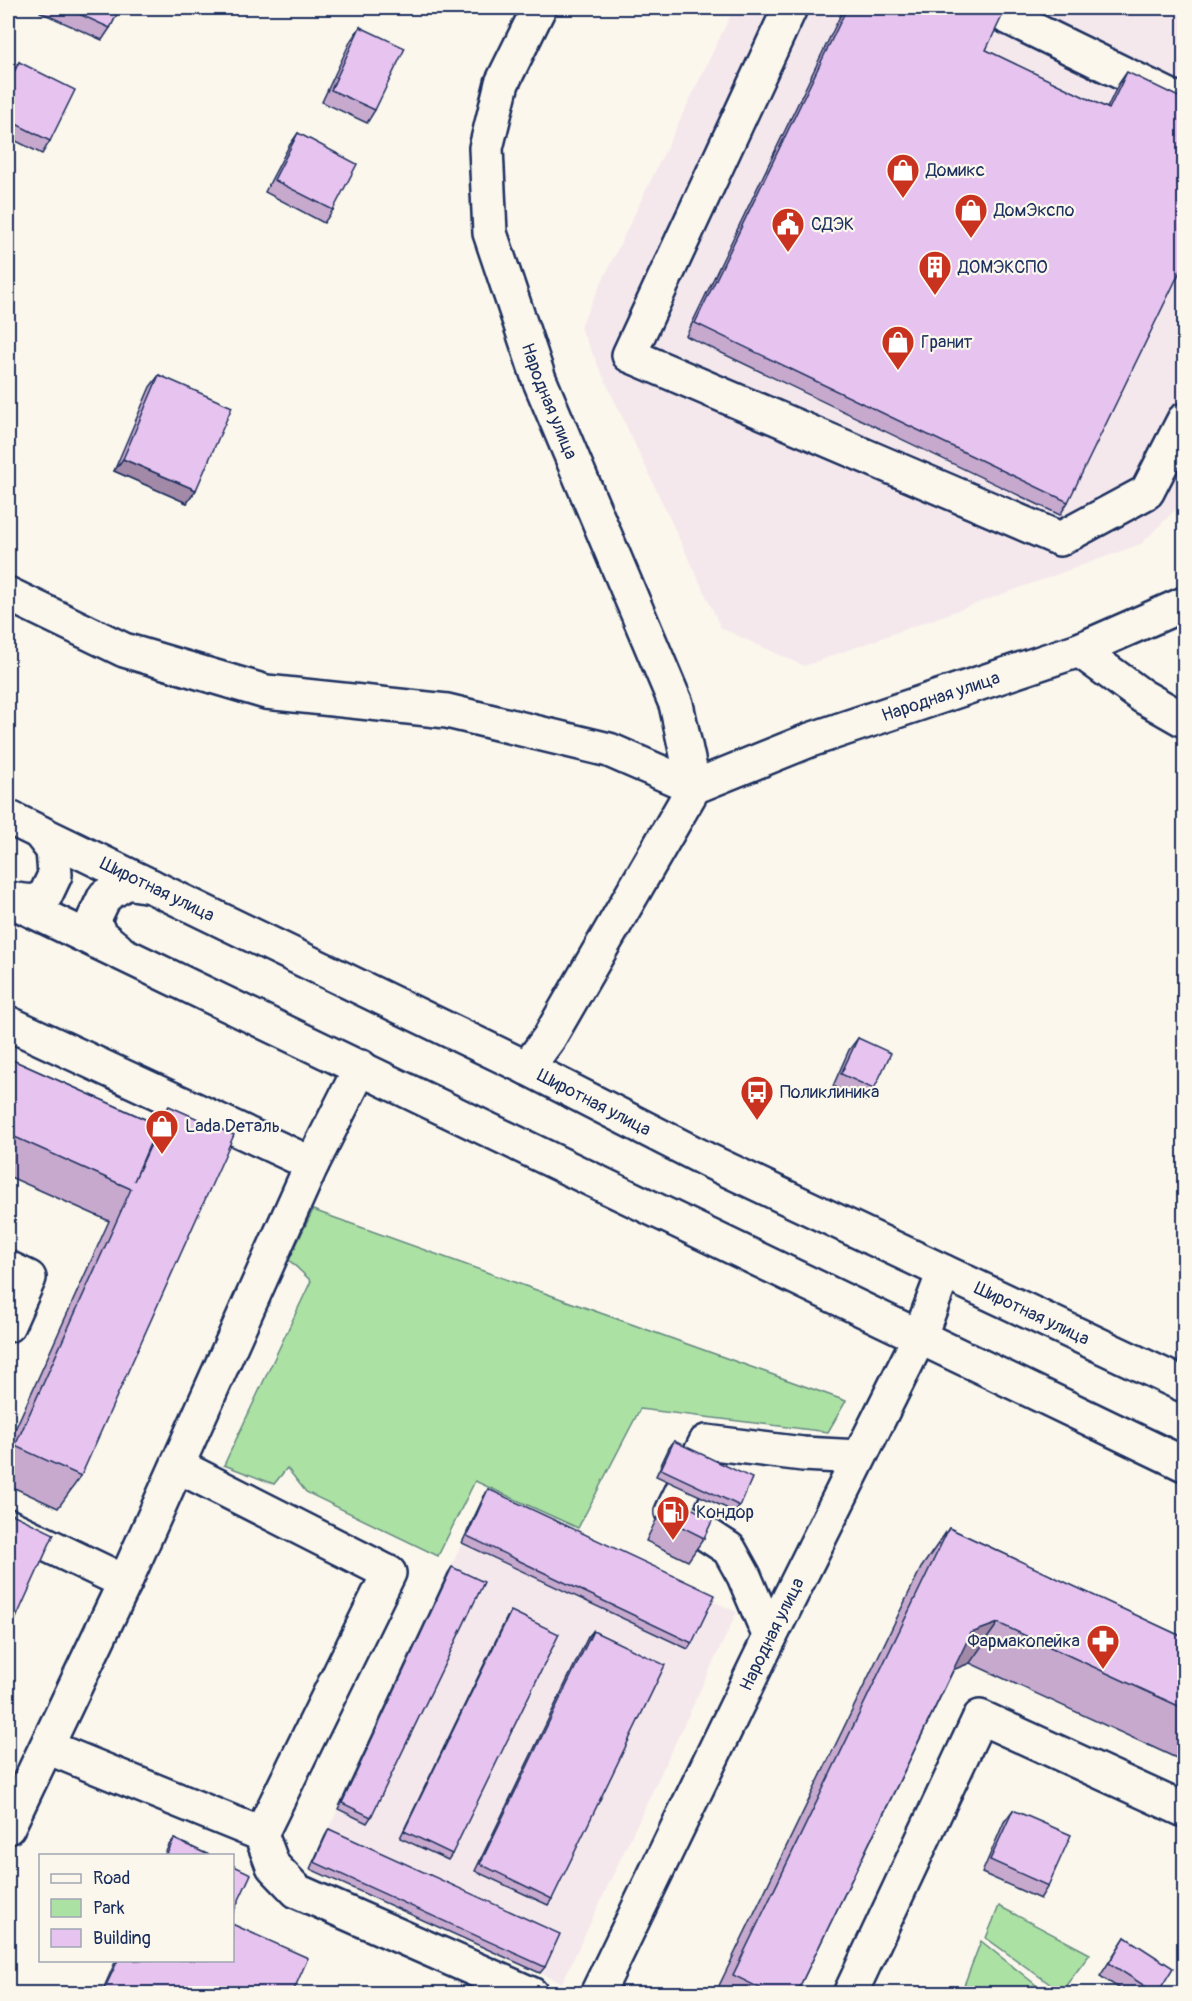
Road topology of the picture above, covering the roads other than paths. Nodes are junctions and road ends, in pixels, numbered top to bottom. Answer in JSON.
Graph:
{"nodes":[{"id":1,"x":539,"y":8,"type":"edge"},
{"id":2,"x":790,"y":8,"type":"edge"},
{"id":3,"x":989,"y":8,"type":"edge"},
{"id":4,"x":1185,"y":103,"type":"edge"},
{"id":5,"x":1185,"y":420,"type":"edge"},
{"id":6,"x":8,"y":594,"type":"edge"},
{"id":7,"x":1185,"y":604,"type":"edge"},
{"id":8,"x":1079,"y":650,"type":"junction"},
{"id":9,"x":1185,"y":720,"type":"edge"},
{"id":10,"x":694,"y":787,"type":"junction"},
{"id":11,"x":8,"y":817,"type":"edge"},
{"id":12,"x":39,"y":832,"type":"junction"},
{"id":13,"x":151,"y":886,"type":"junction"},
{"id":14,"x":8,"y":899,"type":"edge"},
{"id":15,"x":120,"y":952,"type":"junction"},
{"id":16,"x":8,"y":1023,"type":"edge"},
{"id":17,"x":361,"y":1067,"type":"junction"},
{"id":18,"x":527,"y":1068,"type":"junction"},
{"id":19,"x":312,"y":1164,"type":"junction"},
{"id":20,"x":8,"y":1268,"type":"edge"},
{"id":21,"x":944,"y":1272,"type":"junction"},
{"id":22,"x":8,"y":1325,"type":"edge"},
{"id":23,"x":919,"y":1338,"type":"junction"},
{"id":24,"x":1185,"y":1385,"type":"edge"},
{"id":25,"x":859,"y":1457,"type":"junction"},
{"id":26,"x":1185,"y":1464,"type":"edge"},
{"id":27,"x":178,"y":1466,"type":"junction"},
{"id":28,"x":8,"y":1526,"type":"edge"},
{"id":29,"x":125,"y":1582,"type":"junction"},
{"id":30,"x":770,"y":1637,"type":"junction"},
{"id":31,"x":47,"y":1747,"type":"junction"},
{"id":32,"x":1185,"y":1810,"type":"edge"},
{"id":33,"x":8,"y":1827,"type":"edge"},
{"id":34,"x":261,"y":1834,"type":"junction"},
{"id":35,"x":531,"y":1994,"type":"edge"},
{"id":36,"x":597,"y":1994,"type":"edge"},
{"id":37,"x":850,"y":1994,"type":"edge"}],
"edges":[{"from":1,"to":10,"type":"street","name":"Народная улица"},
{"from":2,"to":5,"type":"street"},
{"from":3,"to":4,"type":"street"},
{"from":6,"to":10,"type":"street"},
{"from":7,"to":8,"type":"street","name":"Народная улица"},
{"from":8,"to":9,"type":"street"},
{"from":8,"to":10,"type":"street","name":"Народная улица"},
{"from":10,"to":18,"type":"street"},
{"from":11,"to":12,"type":"street","name":"Широтная улица"},
{"from":12,"to":13,"type":"street","name":"Широтная улица"},
{"from":12,"to":14,"type":"street"},
{"from":13,"to":15,"type":"street"},
{"from":13,"to":18,"type":"street","name":"Широтная улица"},
{"from":14,"to":15,"type":"street"},
{"from":15,"to":17,"type":"street"},
{"from":16,"to":19,"type":"street"},
{"from":17,"to":19,"type":"street"},
{"from":17,"to":23,"type":"street"},
{"from":18,"to":21,"type":"street","name":"Широтная улица"},
{"from":19,"to":27,"type":"street"},
{"from":20,"to":22,"type":"street"},
{"from":21,"to":23,"type":"street","name":"Народная улица"},
{"from":21,"to":24,"type":"street","name":"Широтная улица"},
{"from":23,"to":25,"type":"street","name":"Народная улица"},
{"from":23,"to":26,"type":"street"},
{"from":25,"to":30,"type":"street","name":"Народная улица"},
{"from":25,"to":30,"type":"street"},
{"from":27,"to":29,"type":"street"},
{"from":27,"to":34,"type":"street"},
{"from":28,"to":29,"type":"street"},
{"from":29,"to":31,"type":"street"},
{"from":30,"to":36,"type":"street","name":"Народная улица"},
{"from":31,"to":33,"type":"street"},
{"from":31,"to":34,"type":"street"},
{"from":32,"to":37,"type":"street"},
{"from":34,"to":35,"type":"street"}]}
